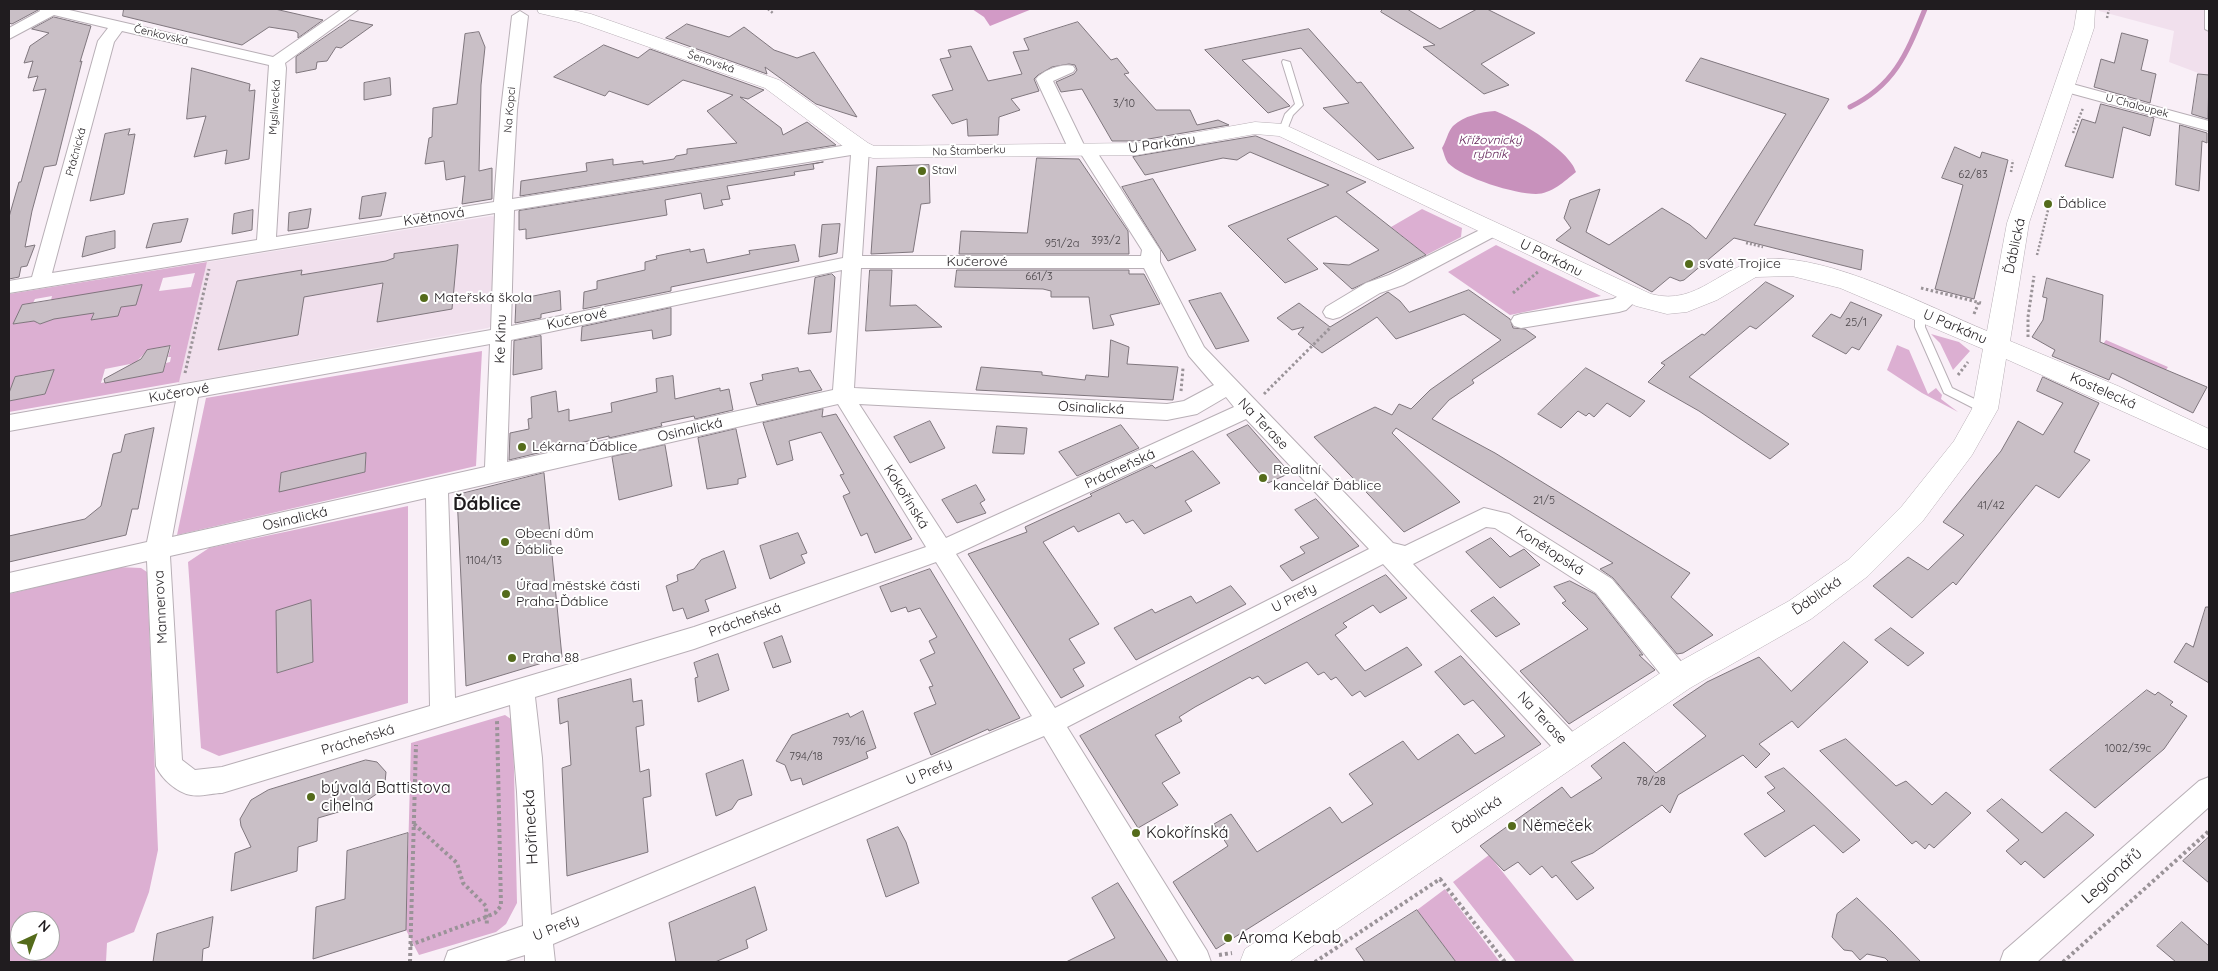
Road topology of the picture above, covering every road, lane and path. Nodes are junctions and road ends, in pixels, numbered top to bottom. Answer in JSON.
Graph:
{"nodes":[{"id":1,"x":50,"y":9,"type":"edge"},
{"id":2,"x":352,"y":9,"type":"edge"},
{"id":3,"x":546,"y":9,"type":"edge"},
{"id":4,"x":768,"y":9,"type":"edge"},
{"id":5,"x":2086,"y":9,"type":"edge"},
{"id":6,"x":2209,"y":9,"type":"edge"},
{"id":7,"x":774,"y":14,"type":"dead end"},
{"id":8,"x":520,"y":16,"type":"dead end"},
{"id":9,"x":119,"y":25,"type":"junction"},
{"id":10,"x":2209,"y":29,"type":"edge"},
{"id":11,"x":9,"y":34,"type":"edge"},
{"id":12,"x":276,"y":62,"type":"junction"},
{"id":13,"x":1286,"y":62,"type":"dead end"},
{"id":14,"x":1067,"y":69,"type":"dead end"},
{"id":15,"x":2066,"y":87,"type":"junction"},
{"id":16,"x":2084,"y":105,"type":"dead end"},
{"id":17,"x":2209,"y":126,"type":"edge"},
{"id":18,"x":1283,"y":130,"type":"junction"},
{"id":19,"x":2070,"y":140,"type":"dead end"},
{"id":20,"x":860,"y":148,"type":"junction"},
{"id":21,"x":1089,"y":150,"type":"junction"},
{"id":22,"x":2052,"y":193,"type":"dead end"},
{"id":23,"x":503,"y":206,"type":"junction"},
{"id":24,"x":1492,"y":230,"type":"junction"},
{"id":25,"x":266,"y":244,"type":"junction"},
{"id":26,"x":212,"y":253,"type":"junction"},
{"id":27,"x":852,"y":262,"type":"junction"},
{"id":28,"x":1150,"y":262,"type":"junction"},
{"id":29,"x":2036,"y":264,"type":"dead end"},
{"id":30,"x":1545,"y":266,"type":"dead end"},
{"id":31,"x":2034,"y":273,"type":"dead end"},
{"id":32,"x":40,"y":282,"type":"junction"},
{"id":33,"x":9,"y":287,"type":"edge"},
{"id":34,"x":1513,"y":293,"type":"dead end"},
{"id":35,"x":1631,"y":296,"type":"junction"},
{"id":36,"x":1333,"y":312,"type":"joint"},
{"id":37,"x":1920,"y":313,"type":"junction"},
{"id":38,"x":1521,"y":321,"type":"dead end"},
{"id":39,"x":501,"y":335,"type":"junction"},
{"id":40,"x":1995,"y":344,"type":"junction"},
{"id":41,"x":2034,"y":344,"type":"dead end"},
{"id":42,"x":1183,"y":366,"type":"dead end"},
{"id":43,"x":1227,"y":387,"type":"junction"},
{"id":44,"x":188,"y":392,"type":"junction"},
{"id":45,"x":1181,"y":393,"type":"dead end"},
{"id":46,"x":843,"y":396,"type":"junction"},
{"id":47,"x":1249,"y":409,"type":"junction"},
{"id":48,"x":1985,"y":409,"type":"junction"},
{"id":49,"x":9,"y":423,"type":"edge"},
{"id":50,"x":2209,"y":440,"type":"edge"},
{"id":51,"x":496,"y":473,"type":"junction"},
{"id":52,"x":437,"y":486,"type":"junction"},
{"id":53,"x":158,"y":548,"type":"junction"},
{"id":54,"x":941,"y":551,"type":"junction"},
{"id":55,"x":1386,"y":551,"type":"junction"},
{"id":56,"x":9,"y":583,"type":"edge"},
{"id":57,"x":1679,"y":678,"type":"junction"},
{"id":58,"x":521,"y":691,"type":"junction"},
{"id":59,"x":442,"y":714,"type":"junction"},
{"id":60,"x":490,"y":716,"type":"dead end"},
{"id":61,"x":1049,"y":721,"type":"junction"},
{"id":62,"x":416,"y":738,"type":"dead end"},
{"id":63,"x":1573,"y":751,"type":"junction"},
{"id":64,"x":222,"y":780,"type":"joint"},
{"id":65,"x":2209,"y":790,"type":"edge"},
{"id":66,"x":414,"y":824,"type":"junction"},
{"id":67,"x":2209,"y":830,"type":"edge"},
{"id":68,"x":486,"y":917,"type":"junction"},
{"id":69,"x":410,"y":944,"type":"junction"},
{"id":70,"x":538,"y":949,"type":"edge"},
{"id":71,"x":488,"y":953,"type":"junction"},
{"id":72,"x":1243,"y":954,"type":"edge"},
{"id":73,"x":410,"y":962,"type":"edge"},
{"id":74,"x":459,"y":962,"type":"edge"},
{"id":75,"x":1196,"y":962,"type":"edge"},
{"id":76,"x":1315,"y":962,"type":"edge"},
{"id":77,"x":1505,"y":962,"type":"edge"},
{"id":78,"x":2015,"y":962,"type":"edge"},
{"id":79,"x":2063,"y":962,"type":"edge"}],
"edges":[{"from":1,"to":9,"type":"street","name":"Čenkovská"},
{"from":1,"to":11,"type":"street"},
{"from":2,"to":12,"type":"street","name":"Myslivecká"},
{"from":3,"to":20,"type":"main road","name":"Šenovská"},
{"from":4,"to":7,"type":"path"},
{"from":5,"to":15,"type":"main road","name":"Ďáblická"},
{"from":6,"to":10,"type":"lane"},
{"from":8,"to":23,"type":"street","name":"Na Kopci"},
{"from":9,"to":12,"type":"street","name":"Čenkovská"},
{"from":9,"to":32,"type":"street","name":"Ptáčnická"},
{"from":12,"to":25,"type":"street","name":"Myslivecká"},
{"from":13,"to":18,"type":"lane"},
{"from":14,"to":21,"type":"street"},
{"from":15,"to":17,"type":"street","name":"U Chaloupek"},
{"from":15,"to":40,"type":"main road","name":"Ďáblická"},
{"from":16,"to":19,"type":"path"},
{"from":18,"to":21,"type":"main road","name":"U Parkánu"},
{"from":18,"to":24,"type":"main road","name":"U Parkánu"},
{"from":20,"to":21,"type":"main road","name":"Na Štamberku"},
{"from":20,"to":23,"type":"street","name":"Květnová"},
{"from":20,"to":27,"type":"street"},
{"from":21,"to":28,"type":"street","name":"Na Terase"},
{"from":22,"to":29,"type":"path"},
{"from":23,"to":25,"type":"street","name":"Květnová"},
{"from":23,"to":39,"type":"street","name":"Ke Kinu"},
{"from":24,"to":35,"type":"main road","name":"U Parkánu"},
{"from":24,"to":36,"type":"street"},
{"from":25,"to":26,"type":"street","name":"Květnová"},
{"from":26,"to":32,"type":"street","name":"Květnová"},
{"from":26,"to":44,"type":"path"},
{"from":27,"to":28,"type":"street","name":"Kučerové"},
{"from":27,"to":39,"type":"street","name":"Kučerové"},
{"from":27,"to":46,"type":"street"},
{"from":28,"to":43,"type":"street","name":"Na Terase"},
{"from":30,"to":34,"type":"path"},
{"from":31,"to":41,"type":"path"},
{"from":32,"to":33,"type":"street","name":"Květnová"},
{"from":35,"to":37,"type":"main road","name":"U Parkánu"},
{"from":35,"to":38,"type":"street"},
{"from":36,"to":47,"type":"path"},
{"from":37,"to":40,"type":"main road","name":"U Parkánu"},
{"from":37,"to":48,"type":"lane"},
{"from":39,"to":44,"type":"street","name":"Kučerové"},
{"from":39,"to":51,"type":"street","name":"Ke Kinu"},
{"from":40,"to":48,"type":"main road","name":"Ďáblická"},
{"from":40,"to":50,"type":"main road","name":"Kostelecká"},
{"from":42,"to":45,"type":"path"},
{"from":43,"to":46,"type":"street","name":"Osinalická"},
{"from":43,"to":47,"type":"street","name":"Na Terase"},
{"from":44,"to":49,"type":"street","name":"Kučerové"},
{"from":44,"to":53,"type":"street","name":"Mannerova"},
{"from":46,"to":51,"type":"street","name":"Osinalická"},
{"from":46,"to":54,"type":"street","name":"Kokořínská"},
{"from":47,"to":54,"type":"street","name":"Prácheňská"},
{"from":47,"to":55,"type":"street","name":"Na Terase"},
{"from":48,"to":57,"type":"main road","name":"Ďáblická"},
{"from":51,"to":52,"type":"street","name":"Osinalická"},
{"from":52,"to":53,"type":"street","name":"Osinalická"},
{"from":52,"to":59,"type":"street"},
{"from":53,"to":56,"type":"street","name":"Osinalická"},
{"from":53,"to":64,"type":"street","name":"Mannerova"},
{"from":54,"to":58,"type":"street","name":"Prácheňská"},
{"from":54,"to":61,"type":"street","name":"Kokořínská"},
{"from":55,"to":57,"type":"street","name":"Konětopská"},
{"from":55,"to":61,"type":"street","name":"U Prefy"},
{"from":55,"to":63,"type":"street","name":"Na Terase"},
{"from":57,"to":63,"type":"main road","name":"Ďáblická"},
{"from":58,"to":59,"type":"street","name":"Prácheňská"},
{"from":58,"to":70,"type":"street","name":"Hořínecká"},
{"from":59,"to":64,"type":"street","name":"Prácheňská"},
{"from":60,"to":68,"type":"path"},
{"from":61,"to":70,"type":"street","name":"U Prefy"},
{"from":61,"to":75,"type":"street","name":"Kokořínská"},
{"from":62,"to":66,"type":"path"},
{"from":63,"to":72,"type":"main road","name":"Ďáblická"},
{"from":65,"to":78,"type":"street","name":"Legionářů"},
{"from":66,"to":68,"type":"path"},
{"from":66,"to":69,"type":"path"},
{"from":67,"to":79,"type":"path"},
{"from":68,"to":69,"type":"path"},
{"from":68,"to":71,"type":"path"},
{"from":69,"to":73,"type":"path"},
{"from":70,"to":71,"type":"street","name":"U Prefy"},
{"from":71,"to":74,"type":"street","name":"U Prefy"},
{"from":76,"to":77,"type":"path"}]}
